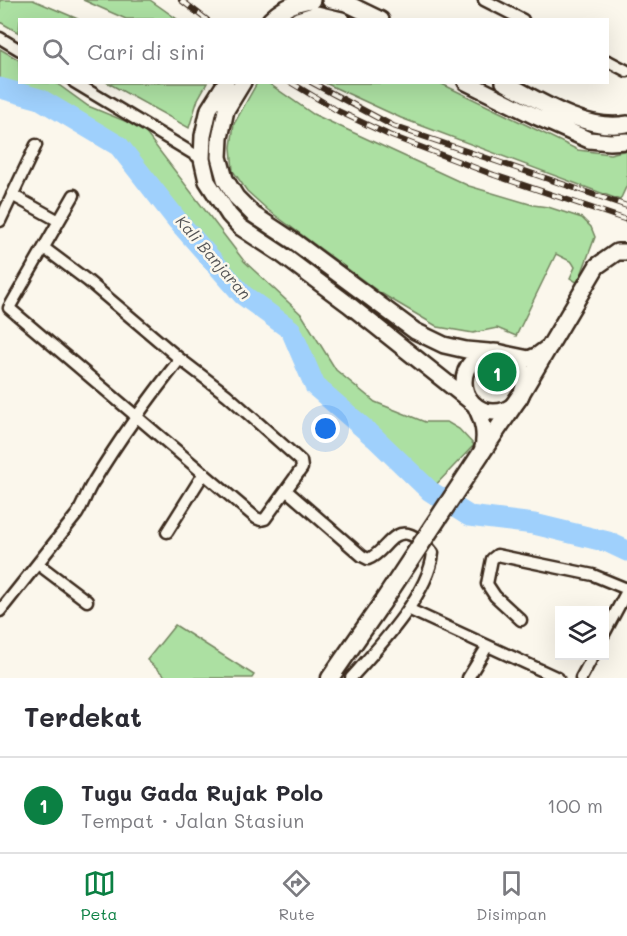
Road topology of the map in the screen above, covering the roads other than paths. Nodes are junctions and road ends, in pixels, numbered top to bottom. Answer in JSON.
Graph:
{"nodes":[{"id":1,"x":312,"y":0,"type":"edge"},
{"id":2,"x":330,"y":0,"type":"edge"},
{"id":3,"x":484,"y":0,"type":"edge"},
{"id":4,"x":272,"y":18,"type":"edge"},
{"id":5,"x":304,"y":18,"type":"edge"},
{"id":6,"x":334,"y":18,"type":"edge"},
{"id":7,"x":377,"y":18,"type":"edge"},
{"id":8,"x":519,"y":18,"type":"edge"},
{"id":9,"x":0,"y":38,"type":"edge"},
{"id":10,"x":18,"y":49,"type":"edge"},
{"id":11,"x":609,"y":62,"type":"edge"},
{"id":12,"x":627,"y":71,"type":"edge"},
{"id":13,"x":77,"y":84,"type":"edge"},
{"id":14,"x":225,"y":84,"type":"edge"},
{"id":15,"x":242,"y":84,"type":"edge"},
{"id":16,"x":470,"y":84,"type":"edge"},
{"id":17,"x":508,"y":84,"type":"edge"},
{"id":18,"x":627,"y":124,"type":"edge"},
{"id":19,"x":627,"y":141,"type":"edge"},
{"id":20,"x":36,"y":146,"type":"dead end"},
{"id":21,"x":202,"y":159,"type":"junction"},
{"id":22,"x":74,"y":195,"type":"dead end"},
{"id":23,"x":6,"y":201,"type":"edge"},
{"id":24,"x":0,"y":221,"type":"edge"},
{"id":25,"x":59,"y":221,"type":"junction"},
{"id":26,"x":44,"y":248,"type":"junction"},
{"id":27,"x":627,"y":252,"type":"edge"},
{"id":28,"x":550,"y":346,"type":"junction"},
{"id":29,"x":500,"y":353,"type":"junction"},
{"id":30,"x":180,"y":359,"type":"junction"},
{"id":31,"x":520,"y":396,"type":"junction"},
{"id":32,"x":475,"y":405,"type":"junction"},
{"id":33,"x":136,"y":415,"type":"junction"},
{"id":34,"x":483,"y":452,"type":"junction"},
{"id":35,"x":204,"y":473,"type":"junction"},
{"id":36,"x":286,"y":490,"type":"junction"},
{"id":37,"x":167,"y":532,"type":"dead end"},
{"id":38,"x":38,"y":564,"type":"junction"},
{"id":39,"x":627,"y":590,"type":"edge"},
{"id":40,"x":87,"y":601,"type":"dead end"},
{"id":41,"x":408,"y":609,"type":"junction"},
{"id":42,"x":0,"y":611,"type":"edge"},
{"id":43,"x":521,"y":620,"type":"dead end"},
{"id":44,"x":609,"y":624,"type":"edge"},
{"id":45,"x":487,"y":647,"type":"junction"},
{"id":46,"x":591,"y":660,"type":"edge"},
{"id":47,"x":330,"y":678,"type":"edge"},
{"id":48,"x":351,"y":678,"type":"edge"},
{"id":49,"x":468,"y":678,"type":"edge"},
{"id":50,"x":558,"y":678,"type":"edge"},
{"id":51,"x":580,"y":678,"type":"edge"}],
"edges":[{"from":1,"to":4,"type":"main road"},
{"from":2,"to":7,"type":"main road"},
{"from":3,"to":8,"type":"street"},
{"from":5,"to":6,"type":"main road"},
{"from":9,"to":10,"type":"street"},
{"from":11,"to":12,"type":"street"},
{"from":13,"to":21,"type":"street"},
{"from":14,"to":21,"type":"main road"},
{"from":15,"to":29,"type":"main road"},
{"from":16,"to":19,"type":"main road"},
{"from":17,"to":18,"type":"main road"},
{"from":20,"to":23,"type":"street"},
{"from":21,"to":32,"type":"main road"},
{"from":22,"to":25,"type":"street"},
{"from":23,"to":24,"type":"street"},
{"from":23,"to":25,"type":"street"},
{"from":25,"to":26,"type":"street"},
{"from":26,"to":30,"type":"street"},
{"from":26,"to":33,"type":"street"},
{"from":27,"to":28,"type":"main road"},
{"from":28,"to":29,"type":"main road"},
{"from":28,"to":31,"type":"main road"},
{"from":29,"to":31,"type":"main road"},
{"from":29,"to":32,"type":"main road"},
{"from":30,"to":33,"type":"street"},
{"from":30,"to":36,"type":"street"},
{"from":31,"to":32,"type":"main road"},
{"from":31,"to":34,"type":"main road"},
{"from":32,"to":34,"type":"main road"},
{"from":33,"to":35,"type":"street"},
{"from":33,"to":38,"type":"street"},
{"from":34,"to":47,"type":"main road","bridge":true},
{"from":35,"to":36,"type":"street"},
{"from":35,"to":37,"type":"street"},
{"from":36,"to":41,"type":"street"},
{"from":38,"to":40,"type":"street"},
{"from":38,"to":42,"type":"street"},
{"from":39,"to":43,"type":"street"},
{"from":39,"to":44,"type":"street"},
{"from":41,"to":45,"type":"street"},
{"from":41,"to":48,"type":"street"},
{"from":45,"to":49,"type":"street"},
{"from":45,"to":50,"type":"street"},
{"from":46,"to":51,"type":"street"}]}
